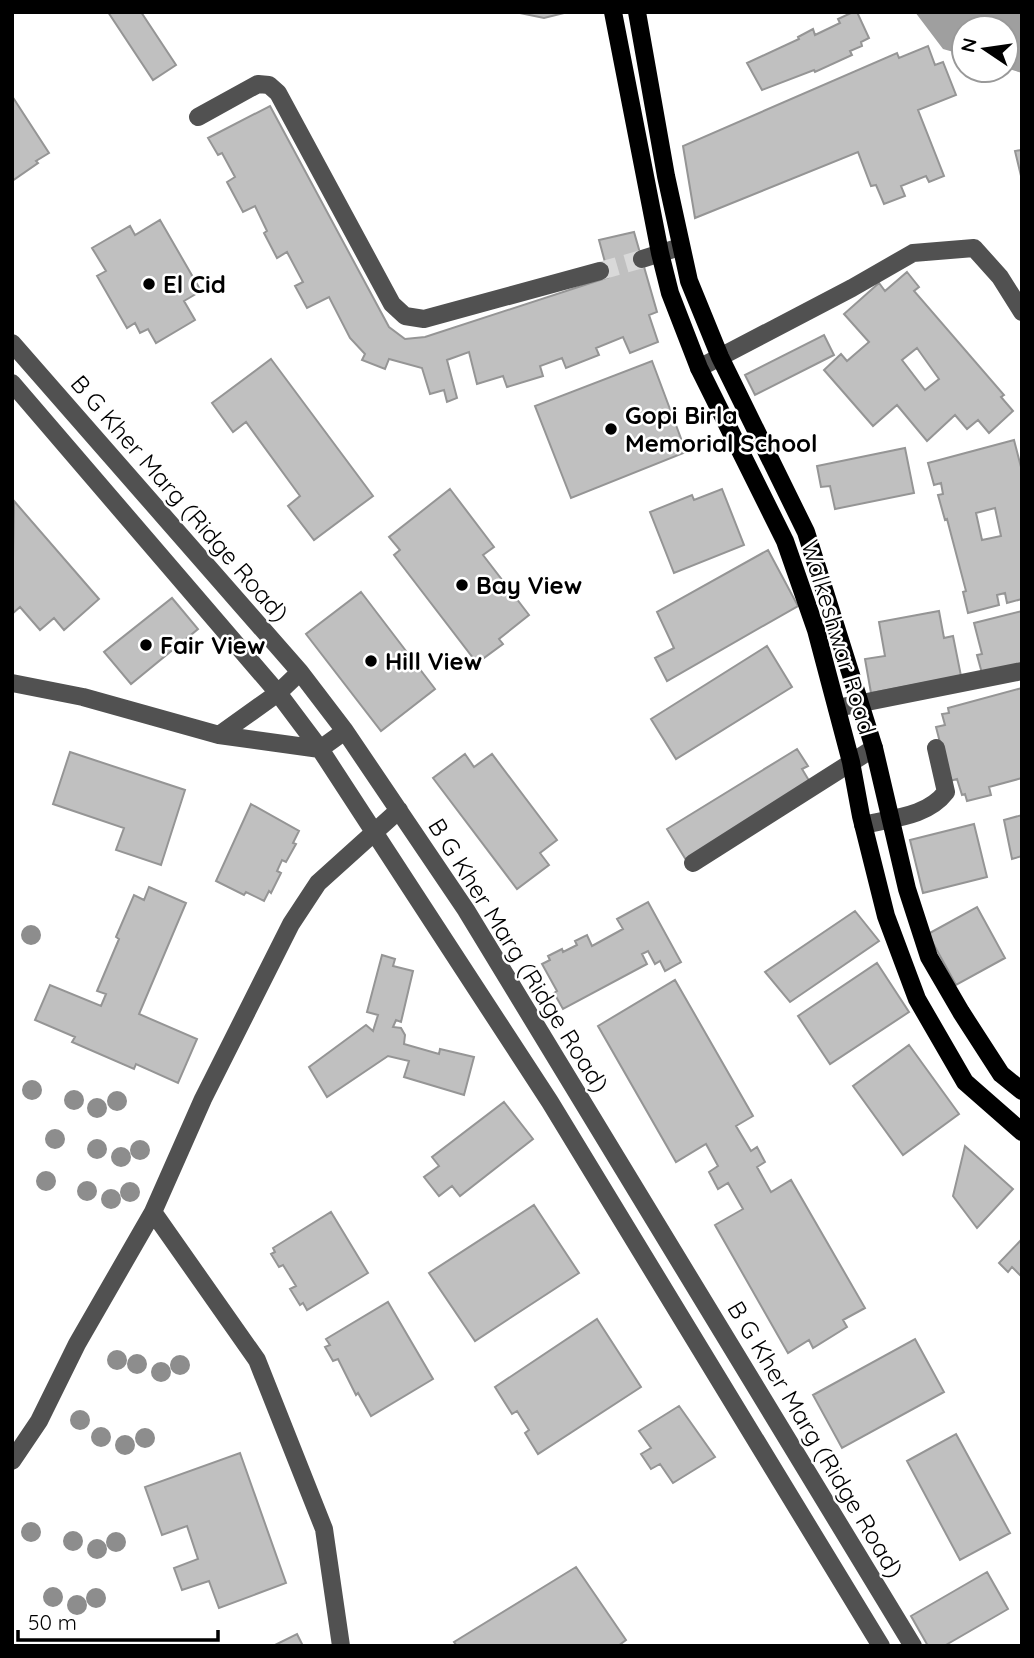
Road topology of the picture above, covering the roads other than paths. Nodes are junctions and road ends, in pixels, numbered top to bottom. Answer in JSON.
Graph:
{"nodes":[{"id":1,"x":637,"y":13,"type":"edge"},
{"id":2,"x":613,"y":14,"type":"edge"},
{"id":3,"x":198,"y":117,"type":"dead end"},
{"id":4,"x":666,"y":176,"type":"junction"},
{"id":5,"x":646,"y":182,"type":"junction"},
{"id":6,"x":680,"y":247,"type":"junction"},
{"id":7,"x":660,"y":253,"type":"junction"},
{"id":8,"x":642,"y":259,"type":"tunnel mouth"},
{"id":9,"x":600,"y":271,"type":"tunnel mouth"},
{"id":10,"x":1022,"y":312,"type":"edge"},
{"id":11,"x":12,"y":343,"type":"edge"},
{"id":12,"x":720,"y":357,"type":"junction"},
{"id":13,"x":699,"y":368,"type":"junction"},
{"id":14,"x":12,"y":383,"type":"edge"},
{"id":15,"x":806,"y":532,"type":"junction"},
{"id":16,"x":785,"y":541,"type":"junction"},
{"id":17,"x":1022,"y":671,"type":"edge"},
{"id":18,"x":300,"y":672,"type":"junction"},
{"id":19,"x":12,"y":683,"type":"edge"},
{"id":20,"x":278,"y":693,"type":"junction"},
{"id":21,"x":858,"y":703,"type":"junction"},
{"id":22,"x":837,"y":708,"type":"junction"},
{"id":23,"x":345,"y":730,"type":"junction"},
{"id":24,"x":219,"y":735,"type":"junction"},
{"id":25,"x":874,"y":748,"type":"junction"},
{"id":26,"x":936,"y":748,"type":"dead end"},
{"id":27,"x":320,"y":749,"type":"junction"},
{"id":28,"x":852,"y":762,"type":"junction"},
{"id":29,"x":399,"y":810,"type":"junction"},
{"id":30,"x":890,"y":819,"type":"junction"},
{"id":31,"x":863,"y":825,"type":"junction"},
{"id":32,"x":374,"y":831,"type":"junction"},
{"id":33,"x":693,"y":863,"type":"dead end"},
{"id":34,"x":1022,"y":1091,"type":"edge"},
{"id":35,"x":1022,"y":1132,"type":"edge"},
{"id":36,"x":153,"y":1212,"type":"junction"},
{"id":37,"x":12,"y":1461,"type":"edge"},
{"id":38,"x":341,"y":1646,"type":"edge"},
{"id":39,"x":881,"y":1646,"type":"edge"},
{"id":40,"x":913,"y":1646,"type":"edge"}],
"edges":[{"from":1,"to":2,"type":"street"},
{"from":1,"to":4,"type":"main road","name":"Walkeshwar Road"},
{"from":2,"to":5,"type":"main road","name":"Walkeshwar Road"},
{"from":3,"to":9,"type":"street"},
{"from":4,"to":5,"type":"street"},
{"from":4,"to":6,"type":"main road","name":"Walkeshwar Road"},
{"from":5,"to":7,"type":"main road","name":"Walkeshwar Road"},
{"from":6,"to":7,"type":"street"},
{"from":6,"to":12,"type":"main road","name":"Walkeshwar Road"},
{"from":7,"to":8,"type":"street"},
{"from":7,"to":13,"type":"main road","name":"Walkeshwar Road"},
{"from":10,"to":12,"type":"street"},
{"from":11,"to":18,"type":"street","name":"B G Kher Marg (Ridge Road)"},
{"from":12,"to":13,"type":"street"},
{"from":12,"to":15,"type":"main road","name":"Walkeshwar Road"},
{"from":13,"to":16,"type":"main road","name":"Walkeshwar Road"},
{"from":14,"to":20,"type":"street","name":"B G Kher Marg (Ridge Road)"},
{"from":15,"to":16,"type":"main road"},
{"from":15,"to":21,"type":"main road","name":"Walkeshwar Road"},
{"from":16,"to":22,"type":"main road","name":"Walkeshwar Road"},
{"from":17,"to":21,"type":"street"},
{"from":18,"to":20,"type":"street"},
{"from":18,"to":23,"type":"street","name":"B G Kher Marg (Ridge Road)"},
{"from":19,"to":24,"type":"street"},
{"from":20,"to":24,"type":"street"},
{"from":20,"to":27,"type":"street","name":"B G Kher Marg (Ridge Road)"},
{"from":21,"to":22,"type":"street"},
{"from":21,"to":25,"type":"main road","name":"Walkeshwar Road"},
{"from":22,"to":28,"type":"main road","name":"Walkeshwar Road"},
{"from":23,"to":27,"type":"street"},
{"from":23,"to":29,"type":"street","name":"B G Kher Marg (Ridge Road)"},
{"from":24,"to":27,"type":"street"},
{"from":25,"to":28,"type":"street"},
{"from":25,"to":30,"type":"main road","name":"Walkeshwar Road"},
{"from":26,"to":30,"type":"street"},
{"from":27,"to":32,"type":"street","name":"B G Kher Marg (Ridge Road)"},
{"from":28,"to":31,"type":"main road","name":"Walkeshwar Road"},
{"from":28,"to":33,"type":"street"},
{"from":29,"to":32,"type":"street"},
{"from":29,"to":40,"type":"street","name":"B G Kher Marg (Ridge Road)"},
{"from":30,"to":31,"type":"street"},
{"from":30,"to":34,"type":"main road","name":"Walkeshwar Road"},
{"from":31,"to":35,"type":"main road","name":"Walkeshwar Road"},
{"from":32,"to":36,"type":"street"},
{"from":32,"to":39,"type":"street","name":"B G Kher Marg (Ridge Road)"},
{"from":36,"to":37,"type":"street"},
{"from":36,"to":38,"type":"street"}]}
